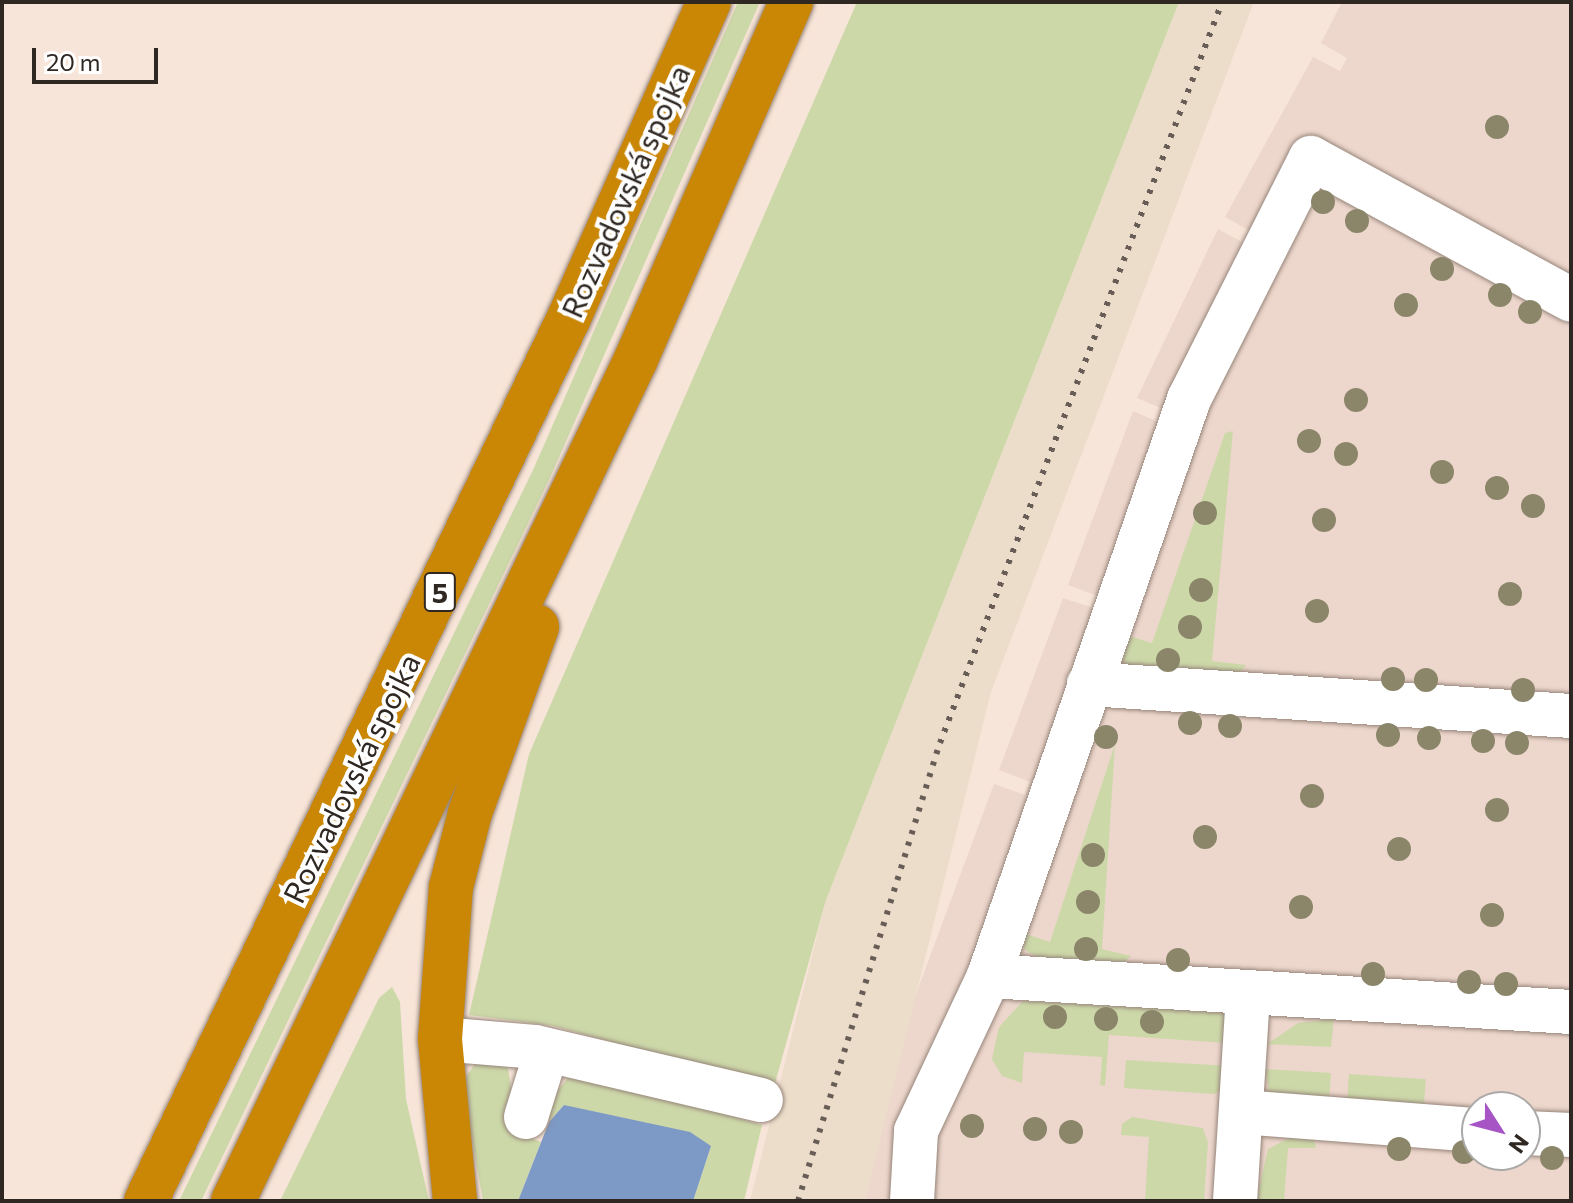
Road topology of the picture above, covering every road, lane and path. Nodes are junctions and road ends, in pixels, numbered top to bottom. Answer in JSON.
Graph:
{"nodes":[{"id":1,"x":709,"y":2,"type":"edge"},
{"id":2,"x":791,"y":2,"type":"edge"},
{"id":3,"x":1571,"y":300,"type":"edge"},
{"id":4,"x":636,"y":359,"type":"junction"},
{"id":5,"x":1089,"y":684,"type":"junction"},
{"id":6,"x":1571,"y":716,"type":"edge"},
{"id":7,"x":989,"y":976,"type":"junction"},
{"id":8,"x":1248,"y":995,"type":"junction"},
{"id":9,"x":1571,"y":1012,"type":"edge"},
{"id":10,"x":440,"y":1039,"type":"junction"},
{"id":11,"x":547,"y":1050,"type":"junction"},
{"id":12,"x":761,"y":1100,"type":"dead end"},
{"id":13,"x":1241,"y":1112,"type":"junction"},
{"id":14,"x":526,"y":1117,"type":"dead end"},
{"id":15,"x":1461,"y":1129,"type":"edge"},
{"id":16,"x":1541,"y":1134,"type":"edge"},
{"id":17,"x":1571,"y":1135,"type":"edge"},
{"id":18,"x":146,"y":1201,"type":"edge"},
{"id":19,"x":233,"y":1201,"type":"edge"},
{"id":20,"x":455,"y":1201,"type":"edge"},
{"id":21,"x":912,"y":1201,"type":"edge"},
{"id":22,"x":1235,"y":1201,"type":"edge"}],
"edges":[{"from":1,"to":18,"type":"highway","name":"Rozvadovská spojka","number":"5"},
{"from":2,"to":4,"type":"highway"},
{"from":3,"to":5,"type":"lane"},
{"from":4,"to":10,"type":"highway"},
{"from":4,"to":19,"type":"highway"},
{"from":5,"to":6,"type":"lane"},
{"from":5,"to":7,"type":"lane"},
{"from":7,"to":8,"type":"lane"},
{"from":7,"to":21,"type":"lane"},
{"from":8,"to":9,"type":"lane"},
{"from":8,"to":13,"type":"lane"},
{"from":10,"to":11,"type":"lane"},
{"from":10,"to":20,"type":"highway"},
{"from":11,"to":12,"type":"lane"},
{"from":11,"to":14,"type":"lane"},
{"from":13,"to":15,"type":"lane"},
{"from":13,"to":22,"type":"lane"},
{"from":16,"to":17,"type":"lane"}]}
